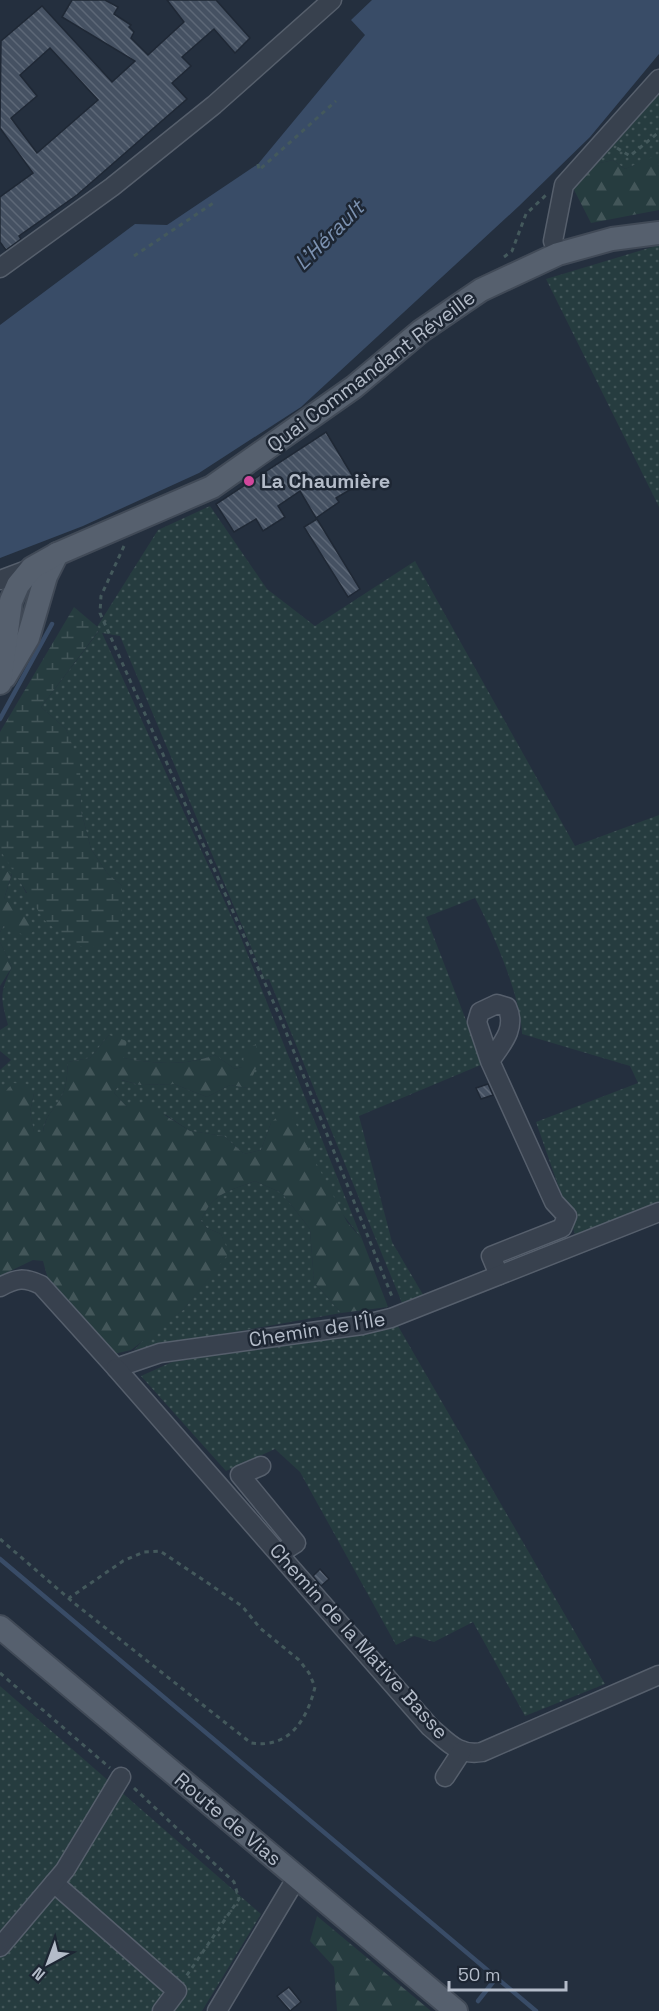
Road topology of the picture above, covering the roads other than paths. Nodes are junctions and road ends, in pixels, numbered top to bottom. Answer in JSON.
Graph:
{"nodes":[{"id":1,"x":332,"y":0,"type":"edge"},
{"id":2,"x":659,"y":79,"type":"edge"},
{"id":3,"x":659,"y":233,"type":"edge"},
{"id":4,"x":558,"y":254,"type":"junction"},
{"id":5,"x":0,"y":268,"type":"edge"},
{"id":6,"x":57,"y":554,"type":"junction"},
{"id":7,"x":25,"y":573,"type":"junction"},
{"id":8,"x":0,"y":580,"type":"edge"},
{"id":9,"x":36,"y":617,"type":"junction"},
{"id":10,"x":0,"y":684,"type":"edge"},
{"id":11,"x":490,"y":1061,"type":"dead end"},
{"id":12,"x":659,"y":1212,"type":"edge"},
{"id":13,"x":499,"y":1275,"type":"junction"},
{"id":14,"x":0,"y":1287,"type":"edge"},
{"id":15,"x":116,"y":1368,"type":"junction"},
{"id":16,"x":261,"y":1466,"type":"dead end"},
{"id":17,"x":280,"y":1554,"type":"junction"},
{"id":18,"x":0,"y":1627,"type":"edge"},
{"id":19,"x":659,"y":1675,"type":"edge"},
{"id":20,"x":462,"y":1751,"type":"junction"},
{"id":21,"x":121,"y":1777,"type":"road end"},
{"id":22,"x":445,"y":1777,"type":"dead end"},
{"id":23,"x":297,"y":1877,"type":"junction"},
{"id":24,"x":54,"y":1883,"type":"junction"},
{"id":25,"x":0,"y":1947,"type":"edge"},
{"id":26,"x":162,"y":2011,"type":"edge"},
{"id":27,"x":217,"y":2011,"type":"edge"},
{"id":28,"x":456,"y":2011,"type":"edge"}],
"edges":[{"from":1,"to":5,"type":"street"},
{"from":2,"to":4,"type":"street"},
{"from":3,"to":4,"type":"main road","name":"Quai Commandant Réveille"},
{"from":4,"to":6,"type":"main road","name":"Quai Commandant Réveille"},
{"from":6,"to":7,"type":"main road","name":"Quai Commandant Réveille"},
{"from":6,"to":9,"type":"main road"},
{"from":7,"to":8,"type":"street"},
{"from":7,"to":9,"type":"street"},
{"from":7,"to":10,"type":"main road"},
{"from":9,"to":10,"type":"main road"},
{"from":11,"to":13,"type":"street"},
{"from":12,"to":13,"type":"street","name":"Chemin de l'Île"},
{"from":13,"to":15,"type":"street","name":"Chemin de l'Île"},
{"from":14,"to":15,"type":"street"},
{"from":15,"to":17,"type":"street","name":"Chemin de la Mative Basse"},
{"from":16,"to":17,"type":"street"},
{"from":17,"to":20,"type":"street","name":"Chemin de la Mative Basse"},
{"from":18,"to":23,"type":"main road","name":"Route de Vias"},
{"from":19,"to":20,"type":"street","name":"Chemin de la Mative Basse"},
{"from":20,"to":22,"type":"street"},
{"from":21,"to":24,"type":"street"},
{"from":23,"to":27,"type":"street"},
{"from":23,"to":28,"type":"main road","name":"Route de Vias"},
{"from":24,"to":25,"type":"street"},
{"from":24,"to":26,"type":"street"}]}
